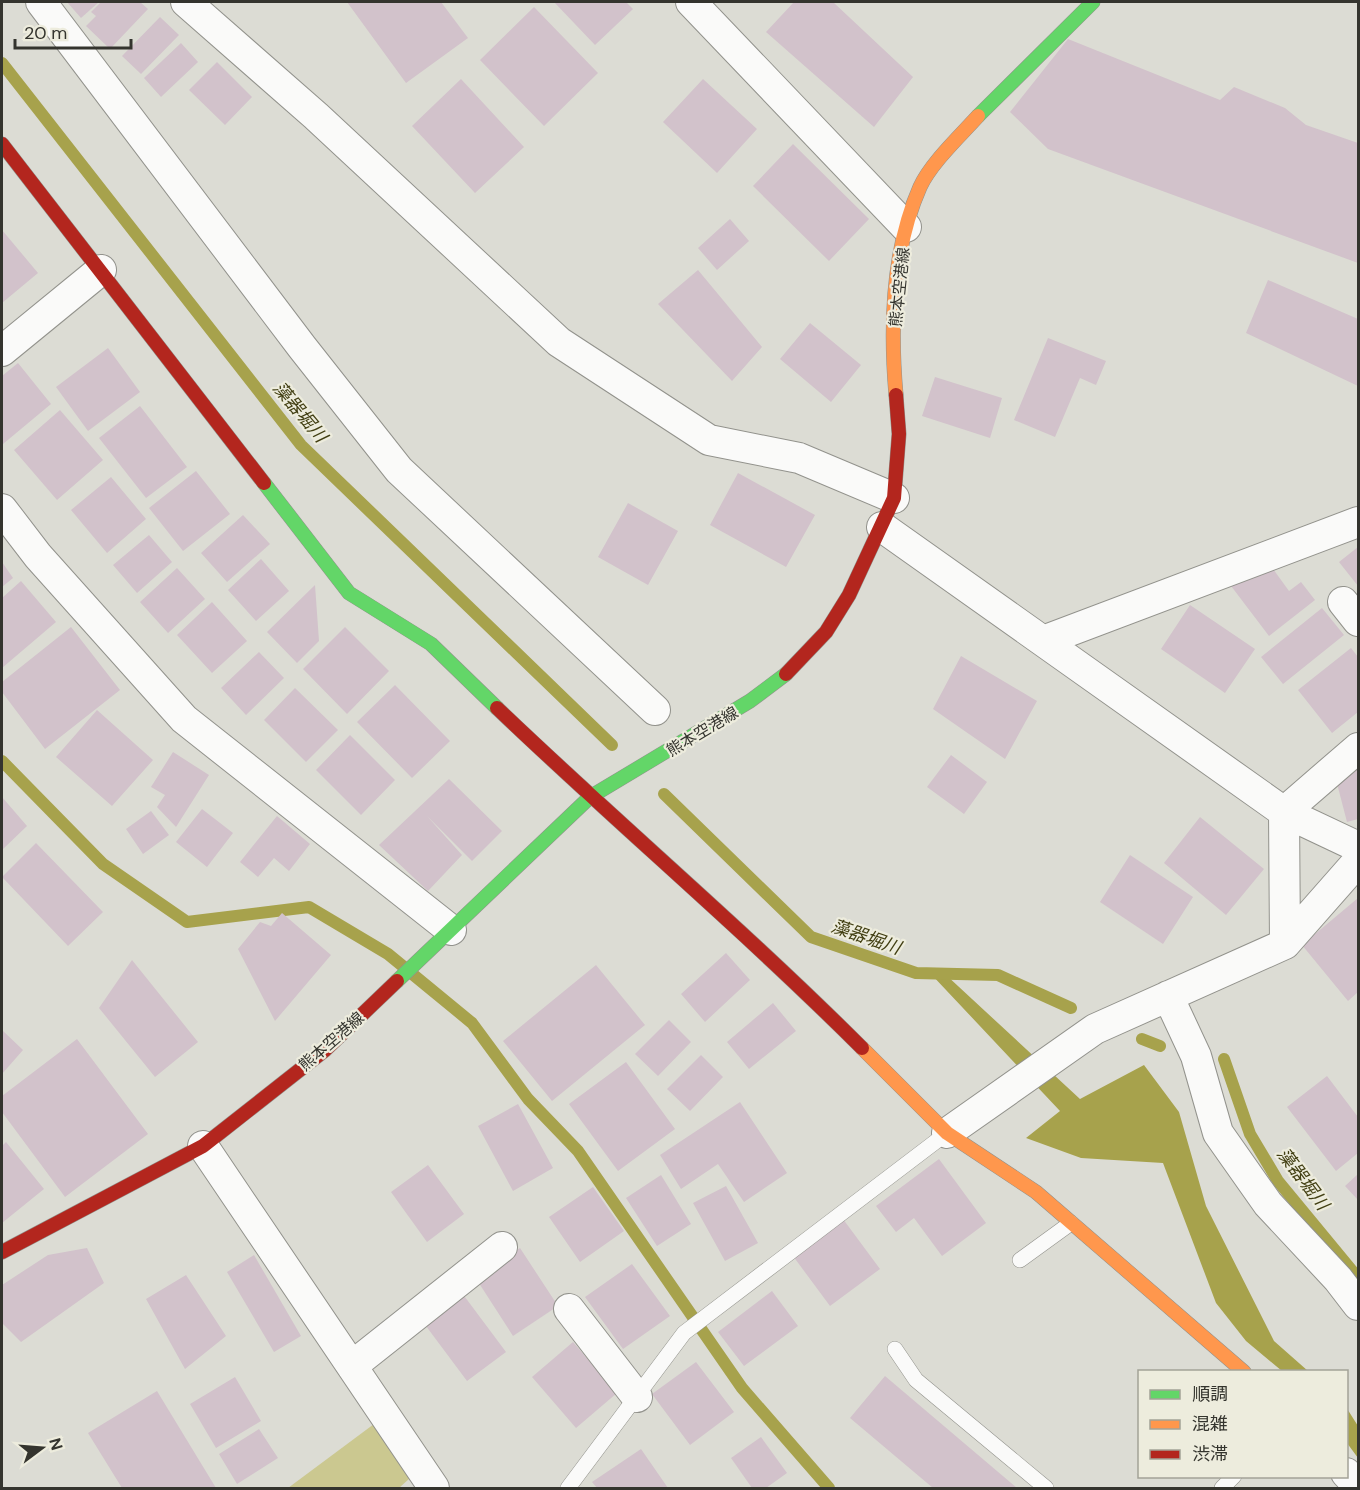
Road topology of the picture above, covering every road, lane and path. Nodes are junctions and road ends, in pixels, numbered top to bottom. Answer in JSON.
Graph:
{"nodes":[{"id":1,"x":41,"y":2,"type":"edge"},
{"id":2,"x":186,"y":2,"type":"edge"},
{"id":3,"x":691,"y":2,"type":"edge"},
{"id":4,"x":1093,"y":2,"type":"edge"},
{"id":5,"x":2,"y":144,"type":"edge"},
{"id":6,"x":906,"y":227,"type":"junction"},
{"id":7,"x":101,"y":270,"type":"junction"},
{"id":8,"x":2,"y":351,"type":"edge"},
{"id":9,"x":894,"y":498,"type":"junction"},
{"id":10,"x":2,"y":509,"type":"edge"},
{"id":11,"x":1359,"y":522,"type":"edge"},
{"id":12,"x":882,"y":527,"type":"junction"},
{"id":13,"x":1043,"y":641,"type":"junction"},
{"id":14,"x":655,"y":710,"type":"dead end"},
{"id":15,"x":1359,"y":748,"type":"edge"},
{"id":16,"x":590,"y":798,"type":"junction"},
{"id":17,"x":1284,"y":812,"type":"junction"},
{"id":18,"x":1359,"y":847,"type":"edge"},
{"id":19,"x":1359,"y":861,"type":"edge"},
{"id":20,"x":451,"y":930,"type":"junction"},
{"id":21,"x":1285,"y":944,"type":"junction"},
{"id":22,"x":1168,"y":996,"type":"junction"},
{"id":23,"x":946,"y":1133,"type":"junction"},
{"id":24,"x":203,"y":1146,"type":"junction"},
{"id":25,"x":1071,"y":1223,"type":"junction"},
{"id":26,"x":502,"y":1247,"type":"dead end"},
{"id":27,"x":2,"y":1252,"type":"edge"},
{"id":28,"x":1020,"y":1260,"type":"dead end"},
{"id":29,"x":1359,"y":1305,"type":"edge"},
{"id":30,"x":569,"y":1309,"type":"dead end"},
{"id":31,"x":896,"y":1349,"type":"dead end"},
{"id":32,"x":352,"y":1366,"type":"junction"},
{"id":33,"x":1243,"y":1370,"type":"edge"},
{"id":34,"x":637,"y":1397,"type":"junction"},
{"id":35,"x":1348,"y":1474,"type":"edge"},
{"id":36,"x":1359,"y":1486,"type":"edge"},
{"id":37,"x":434,"y":1488,"type":"edge"},
{"id":38,"x":568,"y":1488,"type":"edge"},
{"id":39,"x":1046,"y":1488,"type":"edge"}],
"edges":[{"from":1,"to":14,"type":"street"},
{"from":2,"to":9,"type":"street"},
{"from":3,"to":6,"type":"street"},
{"from":4,"to":6,"type":"main road","name":"熊本空港線"},
{"from":5,"to":7,"type":"main road"},
{"from":6,"to":9,"type":"main road","name":"熊本空港線"},
{"from":7,"to":8,"type":"street"},
{"from":7,"to":16,"type":"main road"},
{"from":9,"to":12,"type":"main road","name":"熊本空港線"},
{"from":10,"to":20,"type":"street"},
{"from":11,"to":13,"type":"street"},
{"from":12,"to":13,"type":"street"},
{"from":12,"to":16,"type":"main road","name":"熊本空港線"},
{"from":13,"to":17,"type":"street"},
{"from":15,"to":17,"type":"street"},
{"from":16,"to":20,"type":"main road","name":"熊本空港線"},
{"from":16,"to":23,"type":"main road"},
{"from":17,"to":18,"type":"street"},
{"from":17,"to":21,"type":"street"},
{"from":19,"to":21,"type":"street"},
{"from":20,"to":24,"type":"main road","name":"熊本空港線"},
{"from":21,"to":22,"type":"street"},
{"from":22,"to":23,"type":"street"},
{"from":22,"to":29,"type":"street"},
{"from":23,"to":25,"type":"main road"},
{"from":23,"to":34,"type":"lane"},
{"from":24,"to":27,"type":"main road","name":"熊本空港線"},
{"from":24,"to":32,"type":"street"},
{"from":25,"to":28,"type":"lane"},
{"from":25,"to":33,"type":"main road"},
{"from":26,"to":32,"type":"street"},
{"from":30,"to":34,"type":"street"},
{"from":31,"to":39,"type":"lane"},
{"from":32,"to":37,"type":"street"},
{"from":34,"to":38,"type":"lane"},
{"from":35,"to":36,"type":"street"}]}
